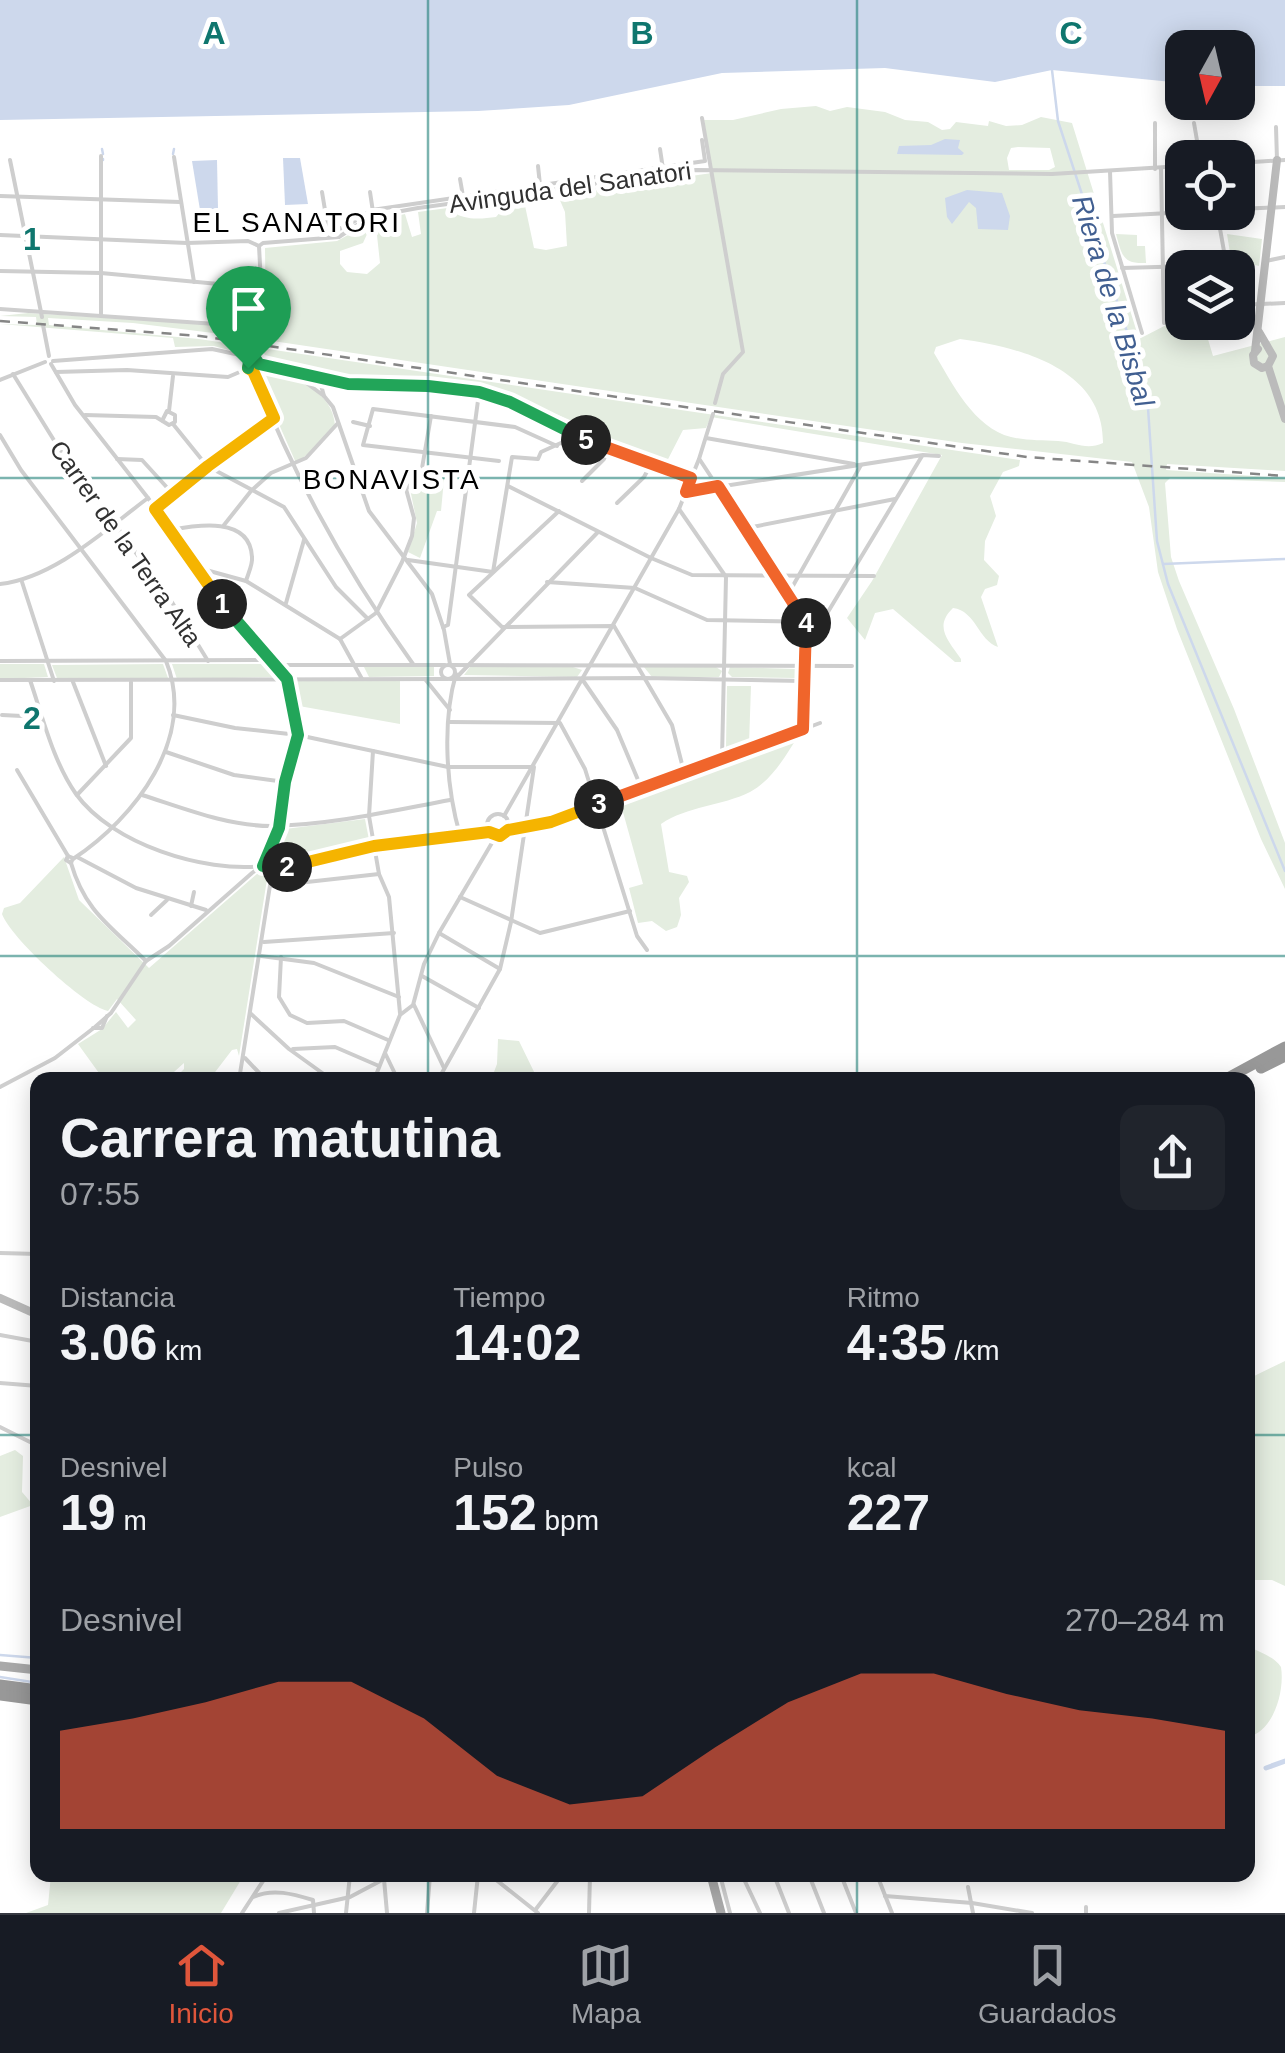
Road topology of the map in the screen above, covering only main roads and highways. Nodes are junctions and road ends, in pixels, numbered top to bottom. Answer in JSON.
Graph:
{"nodes":[{"id":1,"x":1285,"y":1047,"type":"edge"},
{"id":2,"x":1285,"y":1056,"type":"edge"},
{"id":3,"x":1239,"y":1072,"type":"edge"},
{"id":4,"x":1255,"y":1072,"type":"edge"},
{"id":5,"x":0,"y":1666,"type":"edge"},
{"id":6,"x":30,"y":1669,"type":"edge"},
{"id":7,"x":0,"y":1685,"type":"edge"},
{"id":8,"x":30,"y":1689,"type":"edge"},
{"id":9,"x":0,"y":1695,"type":"edge"},
{"id":10,"x":30,"y":1699,"type":"edge"},
{"id":11,"x":715,"y":1882,"type":"edge"},
{"id":12,"x":723,"y":1913,"type":"edge"}],
"edges":[{"from":1,"to":3,"type":"highway"},
{"from":2,"to":4,"type":"highway"},
{"from":5,"to":6,"type":"main road"},
{"from":7,"to":8,"type":"highway"},
{"from":9,"to":10,"type":"highway"},
{"from":11,"to":12,"type":"main road"}]}
